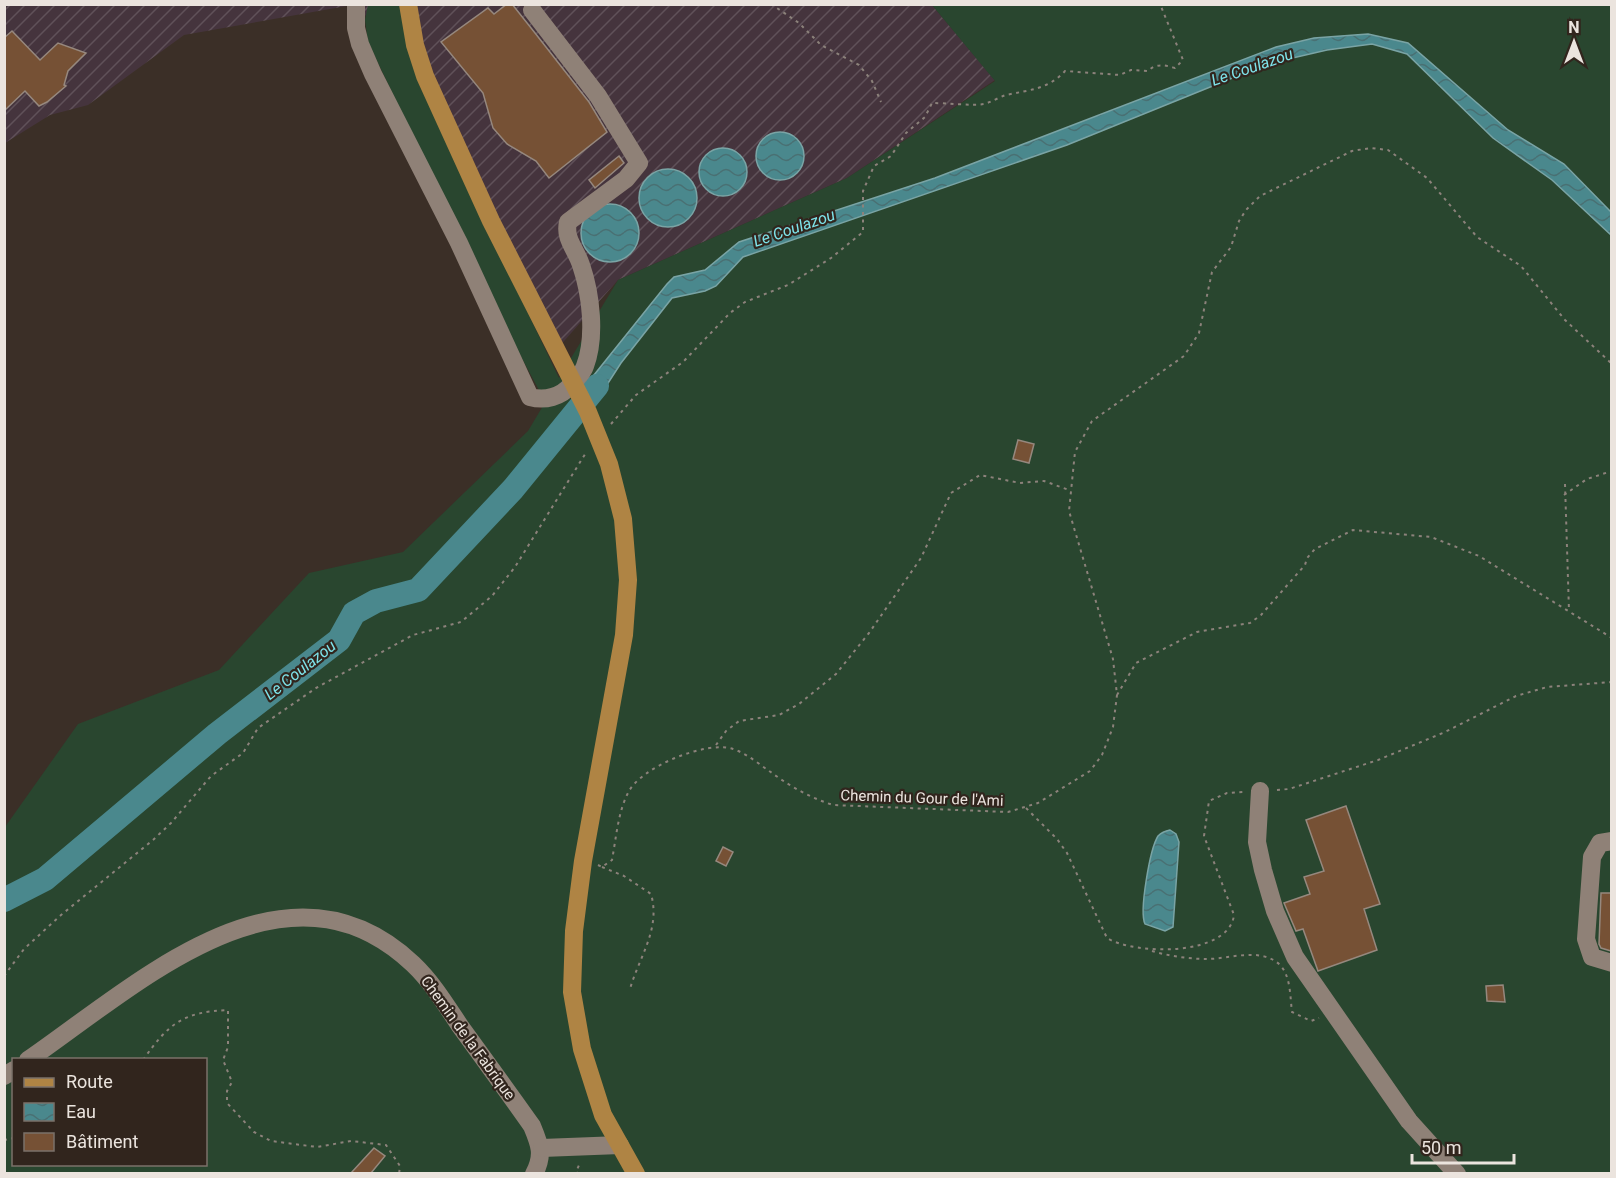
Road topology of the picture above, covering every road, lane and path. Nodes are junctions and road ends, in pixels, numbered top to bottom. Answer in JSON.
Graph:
{"nodes":[{"id":1,"x":356,"y":4,"type":"edge"},
{"id":2,"x":408,"y":4,"type":"edge"},
{"id":3,"x":771,"y":4,"type":"edge"},
{"id":4,"x":532,"y":10,"type":"dead end"},
{"id":5,"x":881,"y":102,"type":"dead end"},
{"id":6,"x":1611,"y":364,"type":"edge"},
{"id":7,"x":1611,"y":471,"type":"edge"},
{"id":8,"x":1564,"y":484,"type":"dead end"},
{"id":9,"x":1069,"y":491,"type":"junction"},
{"id":10,"x":1564,"y":495,"type":"junction"},
{"id":11,"x":1569,"y":611,"type":"junction"},
{"id":12,"x":1611,"y":638,"type":"edge"},
{"id":13,"x":1611,"y":682,"type":"edge"},
{"id":14,"x":1117,"y":695,"type":"junction"},
{"id":15,"x":716,"y":745,"type":"junction"},
{"id":16,"x":1260,"y":791,"type":"junction"},
{"id":17,"x":1026,"y":808,"type":"junction"},
{"id":18,"x":1611,"y":842,"type":"edge"},
{"id":19,"x":583,"y":861,"type":"junction"},
{"id":20,"x":602,"y":867,"type":"junction"},
{"id":21,"x":1146,"y":950,"type":"junction"},
{"id":22,"x":1611,"y":963,"type":"edge"},
{"id":23,"x":630,"y":988,"type":"dead end"},
{"id":24,"x":1333,"y":1013,"type":"junction"},
{"id":25,"x":29,"y":1058,"type":"edge"},
{"id":26,"x":144,"y":1058,"type":"edge"},
{"id":27,"x":620,"y":1145,"type":"junction"},
{"id":28,"x":542,"y":1148,"type":"junction"},
{"id":29,"x":399,"y":1173,"type":"edge"},
{"id":30,"x":534,"y":1173,"type":"edge"},
{"id":31,"x":636,"y":1173,"type":"edge"},
{"id":32,"x":1457,"y":1173,"type":"edge"}],
"edges":[{"from":1,"to":4,"type":"street"},
{"from":2,"to":19,"type":"main road"},
{"from":3,"to":5,"type":"path"},
{"from":6,"to":9,"type":"path","name":"Chemin du Gour de l'Ami"},
{"from":7,"to":10,"type":"path"},
{"from":8,"to":10,"type":"path"},
{"from":9,"to":14,"type":"path","name":"Chemin du Gour de l'Ami"},
{"from":9,"to":15,"type":"path"},
{"from":10,"to":11,"type":"path"},
{"from":11,"to":12,"type":"path"},
{"from":11,"to":14,"type":"path"},
{"from":13,"to":16,"type":"path"},
{"from":14,"to":17,"type":"path","name":"Chemin du Gour de l'Ami"},
{"from":15,"to":17,"type":"path","name":"Chemin du Gour de l'Ami"},
{"from":15,"to":20,"type":"path"},
{"from":16,"to":21,"type":"path"},
{"from":16,"to":24,"type":"street"},
{"from":17,"to":21,"type":"path"},
{"from":18,"to":22,"type":"street"},
{"from":19,"to":20,"type":"path"},
{"from":19,"to":27,"type":"main road"},
{"from":20,"to":23,"type":"path"},
{"from":21,"to":24,"type":"path"},
{"from":24,"to":32,"type":"street"},
{"from":25,"to":28,"type":"street","name":"Chemin de la Fabrique"},
{"from":26,"to":29,"type":"path"},
{"from":27,"to":28,"type":"street"},
{"from":27,"to":31,"type":"main road"},
{"from":28,"to":30,"type":"street"}]}
